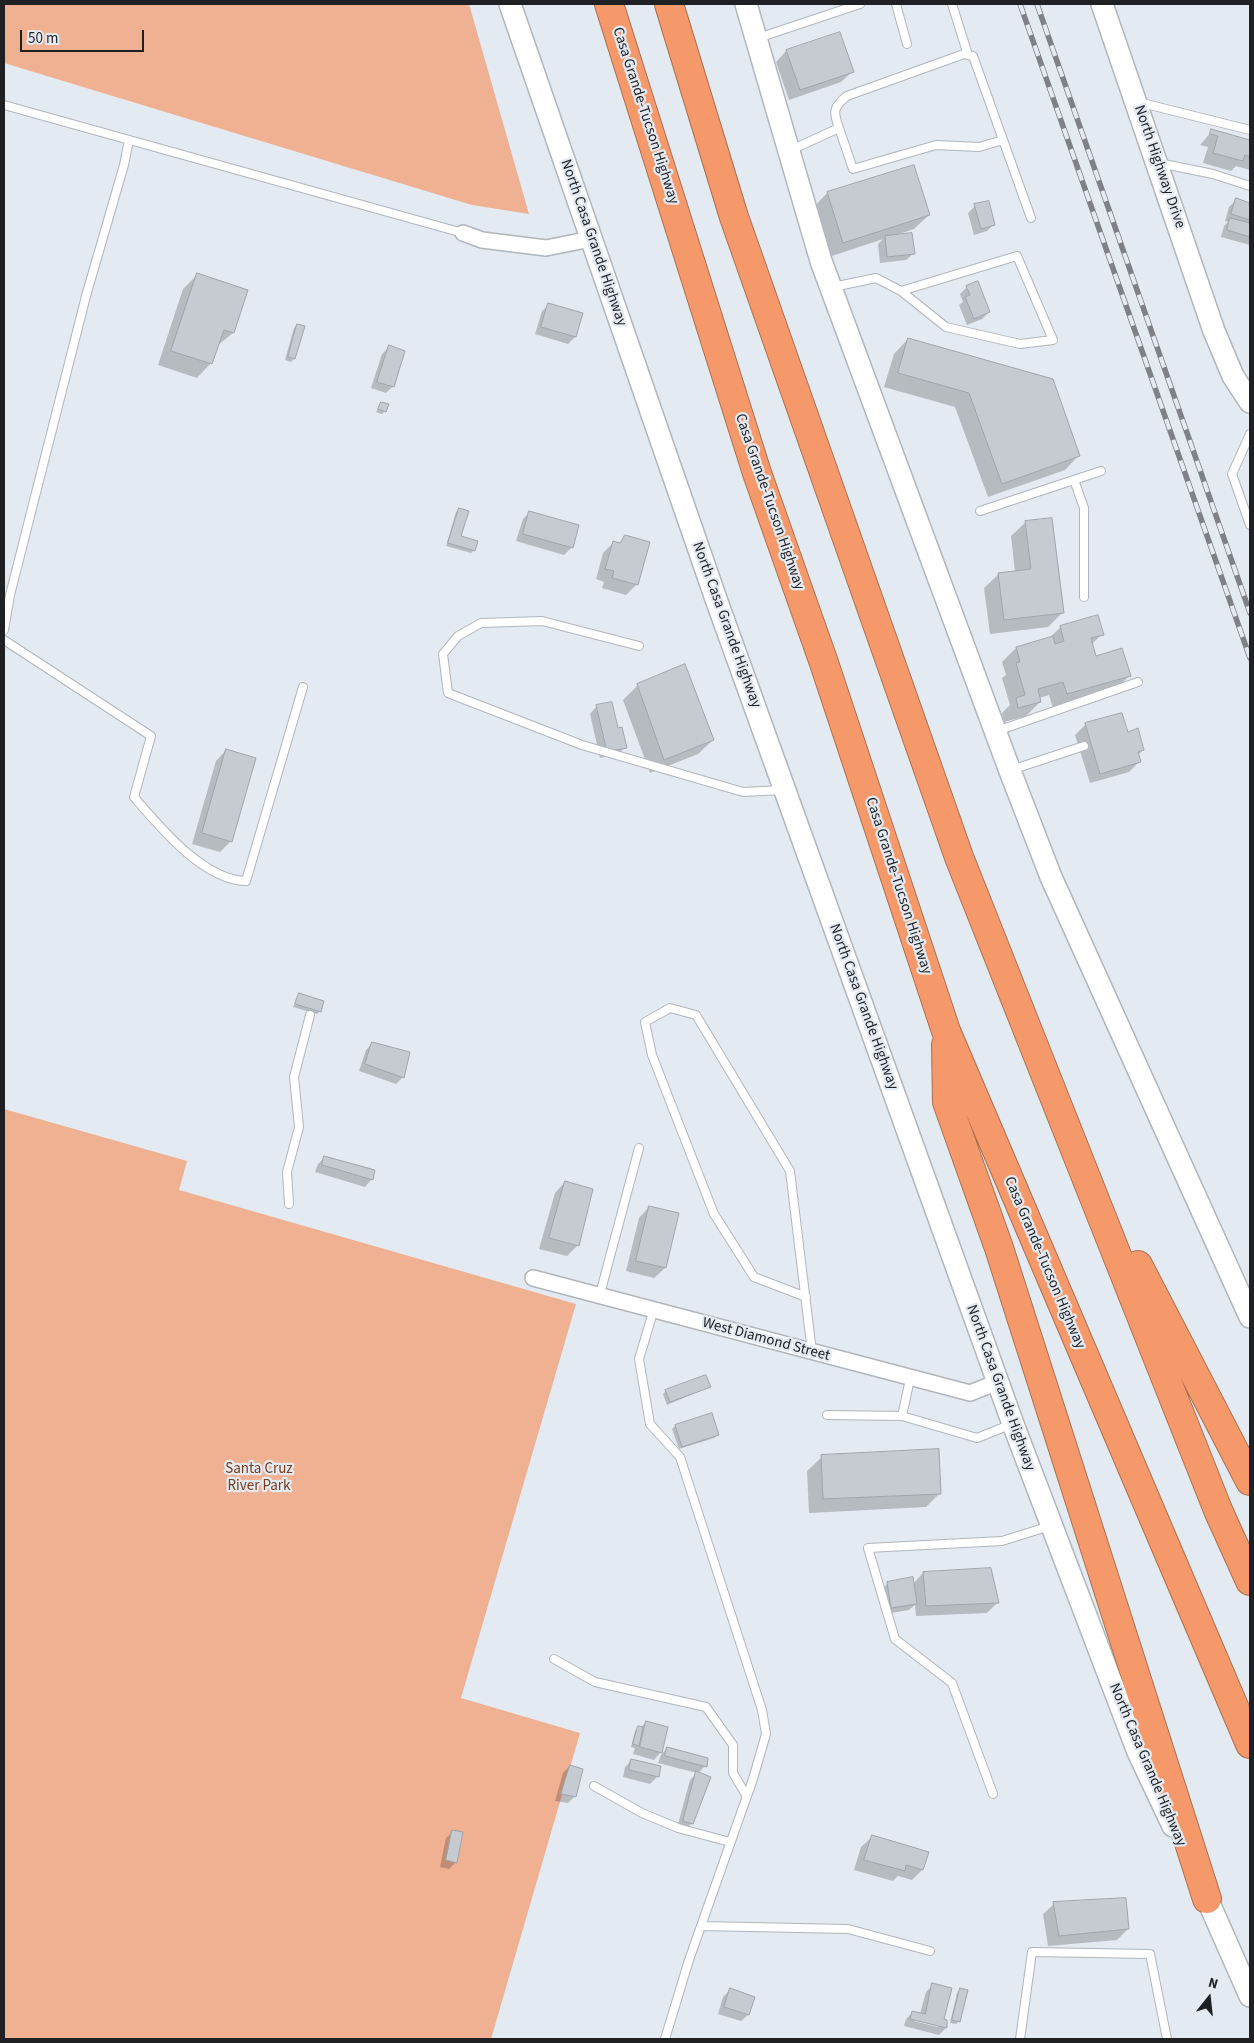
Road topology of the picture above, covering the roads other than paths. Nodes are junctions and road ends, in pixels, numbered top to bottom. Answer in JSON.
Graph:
{"nodes":[{"id":1,"x":510,"y":4,"type":"edge"},
{"id":2,"x":609,"y":4,"type":"edge"},
{"id":3,"x":669,"y":4,"type":"edge"},
{"id":4,"x":746,"y":4,"type":"edge"},
{"id":5,"x":860,"y":4,"type":"edge"},
{"id":6,"x":896,"y":4,"type":"edge"},
{"id":7,"x":952,"y":4,"type":"edge"},
{"id":8,"x":1102,"y":4,"type":"edge"},
{"id":9,"x":756,"y":39,"type":"junction"},
{"id":10,"x":907,"y":44,"type":"dead end"},
{"id":11,"x":968,"y":55,"type":"junction"},
{"id":12,"x":1136,"y":101,"type":"junction"},
{"id":13,"x":4,"y":105,"type":"edge"},
{"id":14,"x":839,"y":128,"type":"junction"},
{"id":15,"x":1250,"y":130,"type":"edge"},
{"id":16,"x":129,"y":140,"type":"junction"},
{"id":17,"x":1002,"y":140,"type":"junction"},
{"id":18,"x":789,"y":151,"type":"junction"},
{"id":19,"x":1157,"y":163,"type":"junction"},
{"id":20,"x":1250,"y":186,"type":"edge"},
{"id":21,"x":1031,"y":218,"type":"dead end"},
{"id":22,"x":463,"y":233,"type":"joint"},
{"id":23,"x":591,"y":239,"type":"junction"},
{"id":24,"x":831,"y":287,"type":"junction"},
{"id":25,"x":902,"y":291,"type":"junction"},
{"id":26,"x":1250,"y":402,"type":"edge"},
{"id":27,"x":1250,"y":434,"type":"edge"},
{"id":28,"x":1101,"y":471,"type":"dead end"},
{"id":29,"x":1074,"y":480,"type":"junction"},
{"id":30,"x":980,"y":510,"type":"dead end"},
{"id":31,"x":1250,"y":525,"type":"edge"},
{"id":32,"x":1084,"y":597,"type":"dead end"},
{"id":33,"x":4,"y":630,"type":"edge"},
{"id":34,"x":4,"y":640,"type":"edge"},
{"id":35,"x":639,"y":646,"type":"dead end"},
{"id":36,"x":1138,"y":682,"type":"dead end"},
{"id":37,"x":302,"y":687,"type":"dead end"},
{"id":38,"x":995,"y":732,"type":"junction"},
{"id":39,"x":1084,"y":746,"type":"dead end"},
{"id":40,"x":1010,"y":771,"type":"junction"},
{"id":41,"x":785,"y":790,"type":"junction"},
{"id":42,"x":310,"y":1015,"type":"dead end"},
{"id":43,"x":946,"y":1031,"type":"junction"},
{"id":44,"x":639,"y":1148,"type":"dead end"},
{"id":45,"x":1084,"y":1173,"type":"junction"},
{"id":46,"x":289,"y":1204,"type":"dead end"},
{"id":47,"x":533,"y":1278,"type":"dead end"},
{"id":48,"x":600,"y":1294,"type":"junction"},
{"id":49,"x":806,"y":1297,"type":"junction"},
{"id":50,"x":654,"y":1309,"type":"junction"},
{"id":51,"x":1250,"y":1317,"type":"edge"},
{"id":52,"x":812,"y":1352,"type":"junction"},
{"id":53,"x":910,"y":1379,"type":"junction"},
{"id":54,"x":998,"y":1382,"type":"junction"},
{"id":55,"x":828,"y":1415,"type":"dead end"},
{"id":56,"x":902,"y":1416,"type":"junction"},
{"id":57,"x":1013,"y":1424,"type":"junction"},
{"id":58,"x":1250,"y":1481,"type":"edge"},
{"id":59,"x":1051,"y":1526,"type":"junction"},
{"id":60,"x":1250,"y":1581,"type":"edge"},
{"id":61,"x":554,"y":1659,"type":"dead end"},
{"id":62,"x":1250,"y":1744,"type":"edge"},
{"id":63,"x":594,"y":1786,"type":"dead end"},
{"id":64,"x":993,"y":1794,"type":"dead end"},
{"id":65,"x":746,"y":1795,"type":"junction"},
{"id":66,"x":730,"y":1842,"type":"junction"},
{"id":67,"x":1207,"y":1899,"type":"junction"},
{"id":68,"x":701,"y":1926,"type":"junction"},
{"id":69,"x":930,"y":1951,"type":"dead end"},
{"id":70,"x":1250,"y":1996,"type":"edge"},
{"id":71,"x":665,"y":2039,"type":"edge"},
{"id":72,"x":1020,"y":2039,"type":"edge"},
{"id":73,"x":1167,"y":2039,"type":"edge"}],
"edges":[{"from":1,"to":23,"type":"main road","name":"North Casa Grande Highway"},
{"from":2,"to":43,"type":"highway","name":"Casa Grande-Tucson Highway"},
{"from":3,"to":45,"type":"highway"},
{"from":4,"to":9,"type":"main road"},
{"from":5,"to":9,"type":"lane"},
{"from":6,"to":10,"type":"lane"},
{"from":7,"to":11,"type":"lane"},
{"from":8,"to":12,"type":"main road","name":"North Highway Drive"},
{"from":9,"to":18,"type":"main road"},
{"from":11,"to":14,"type":"lane"},
{"from":11,"to":17,"type":"lane"},
{"from":12,"to":15,"type":"lane"},
{"from":12,"to":19,"type":"main road","name":"North Highway Drive"},
{"from":13,"to":16,"type":"lane"},
{"from":14,"to":17,"type":"lane"},
{"from":14,"to":18,"type":"lane"},
{"from":16,"to":22,"type":"lane"},
{"from":16,"to":33,"type":"lane"},
{"from":17,"to":21,"type":"lane"},
{"from":18,"to":24,"type":"main road"},
{"from":19,"to":20,"type":"lane"},
{"from":19,"to":26,"type":"main road","name":"North Highway Drive"},
{"from":22,"to":23,"type":"street"},
{"from":23,"to":41,"type":"main road","name":"North Casa Grande Highway"},
{"from":24,"to":25,"type":"lane"},
{"from":24,"to":38,"type":"main road"},
{"from":25,"to":25,"type":"lane"},
{"from":27,"to":31,"type":"lane"},
{"from":28,"to":29,"type":"lane"},
{"from":29,"to":30,"type":"lane"},
{"from":29,"to":32,"type":"lane"},
{"from":34,"to":37,"type":"lane"},
{"from":35,"to":41,"type":"lane"},
{"from":36,"to":38,"type":"lane"},
{"from":38,"to":40,"type":"main road"},
{"from":39,"to":40,"type":"lane"},
{"from":40,"to":51,"type":"main road"},
{"from":41,"to":54,"type":"main road","name":"North Casa Grande Highway"},
{"from":42,"to":46,"type":"lane"},
{"from":43,"to":62,"type":"highway","name":"Casa Grande-Tucson Highway"},
{"from":43,"to":67,"type":"highway"},
{"from":44,"to":48,"type":"lane"},
{"from":45,"to":58,"type":"highway"},
{"from":45,"to":60,"type":"highway"},
{"from":47,"to":48,"type":"street","name":"West Diamond Street"},
{"from":48,"to":50,"type":"street","name":"West Diamond Street"},
{"from":49,"to":49,"type":"lane"},
{"from":49,"to":52,"type":"lane"},
{"from":50,"to":52,"type":"street","name":"West Diamond Street"},
{"from":50,"to":65,"type":"lane"},
{"from":52,"to":53,"type":"street","name":"West Diamond Street"},
{"from":53,"to":54,"type":"street","name":"West Diamond Street"},
{"from":53,"to":56,"type":"lane"},
{"from":54,"to":57,"type":"main road","name":"North Casa Grande Highway"},
{"from":55,"to":56,"type":"lane"},
{"from":56,"to":57,"type":"lane"},
{"from":57,"to":59,"type":"main road","name":"North Casa Grande Highway"},
{"from":59,"to":64,"type":"lane"},
{"from":59,"to":67,"type":"main road","name":"North Casa Grande Highway"},
{"from":61,"to":65,"type":"lane"},
{"from":63,"to":66,"type":"lane"},
{"from":65,"to":66,"type":"lane"},
{"from":66,"to":68,"type":"lane"},
{"from":67,"to":70,"type":"main road","name":"North Casa Grande Highway"},
{"from":68,"to":69,"type":"lane"},
{"from":68,"to":71,"type":"lane"},
{"from":72,"to":73,"type":"lane"}]}
